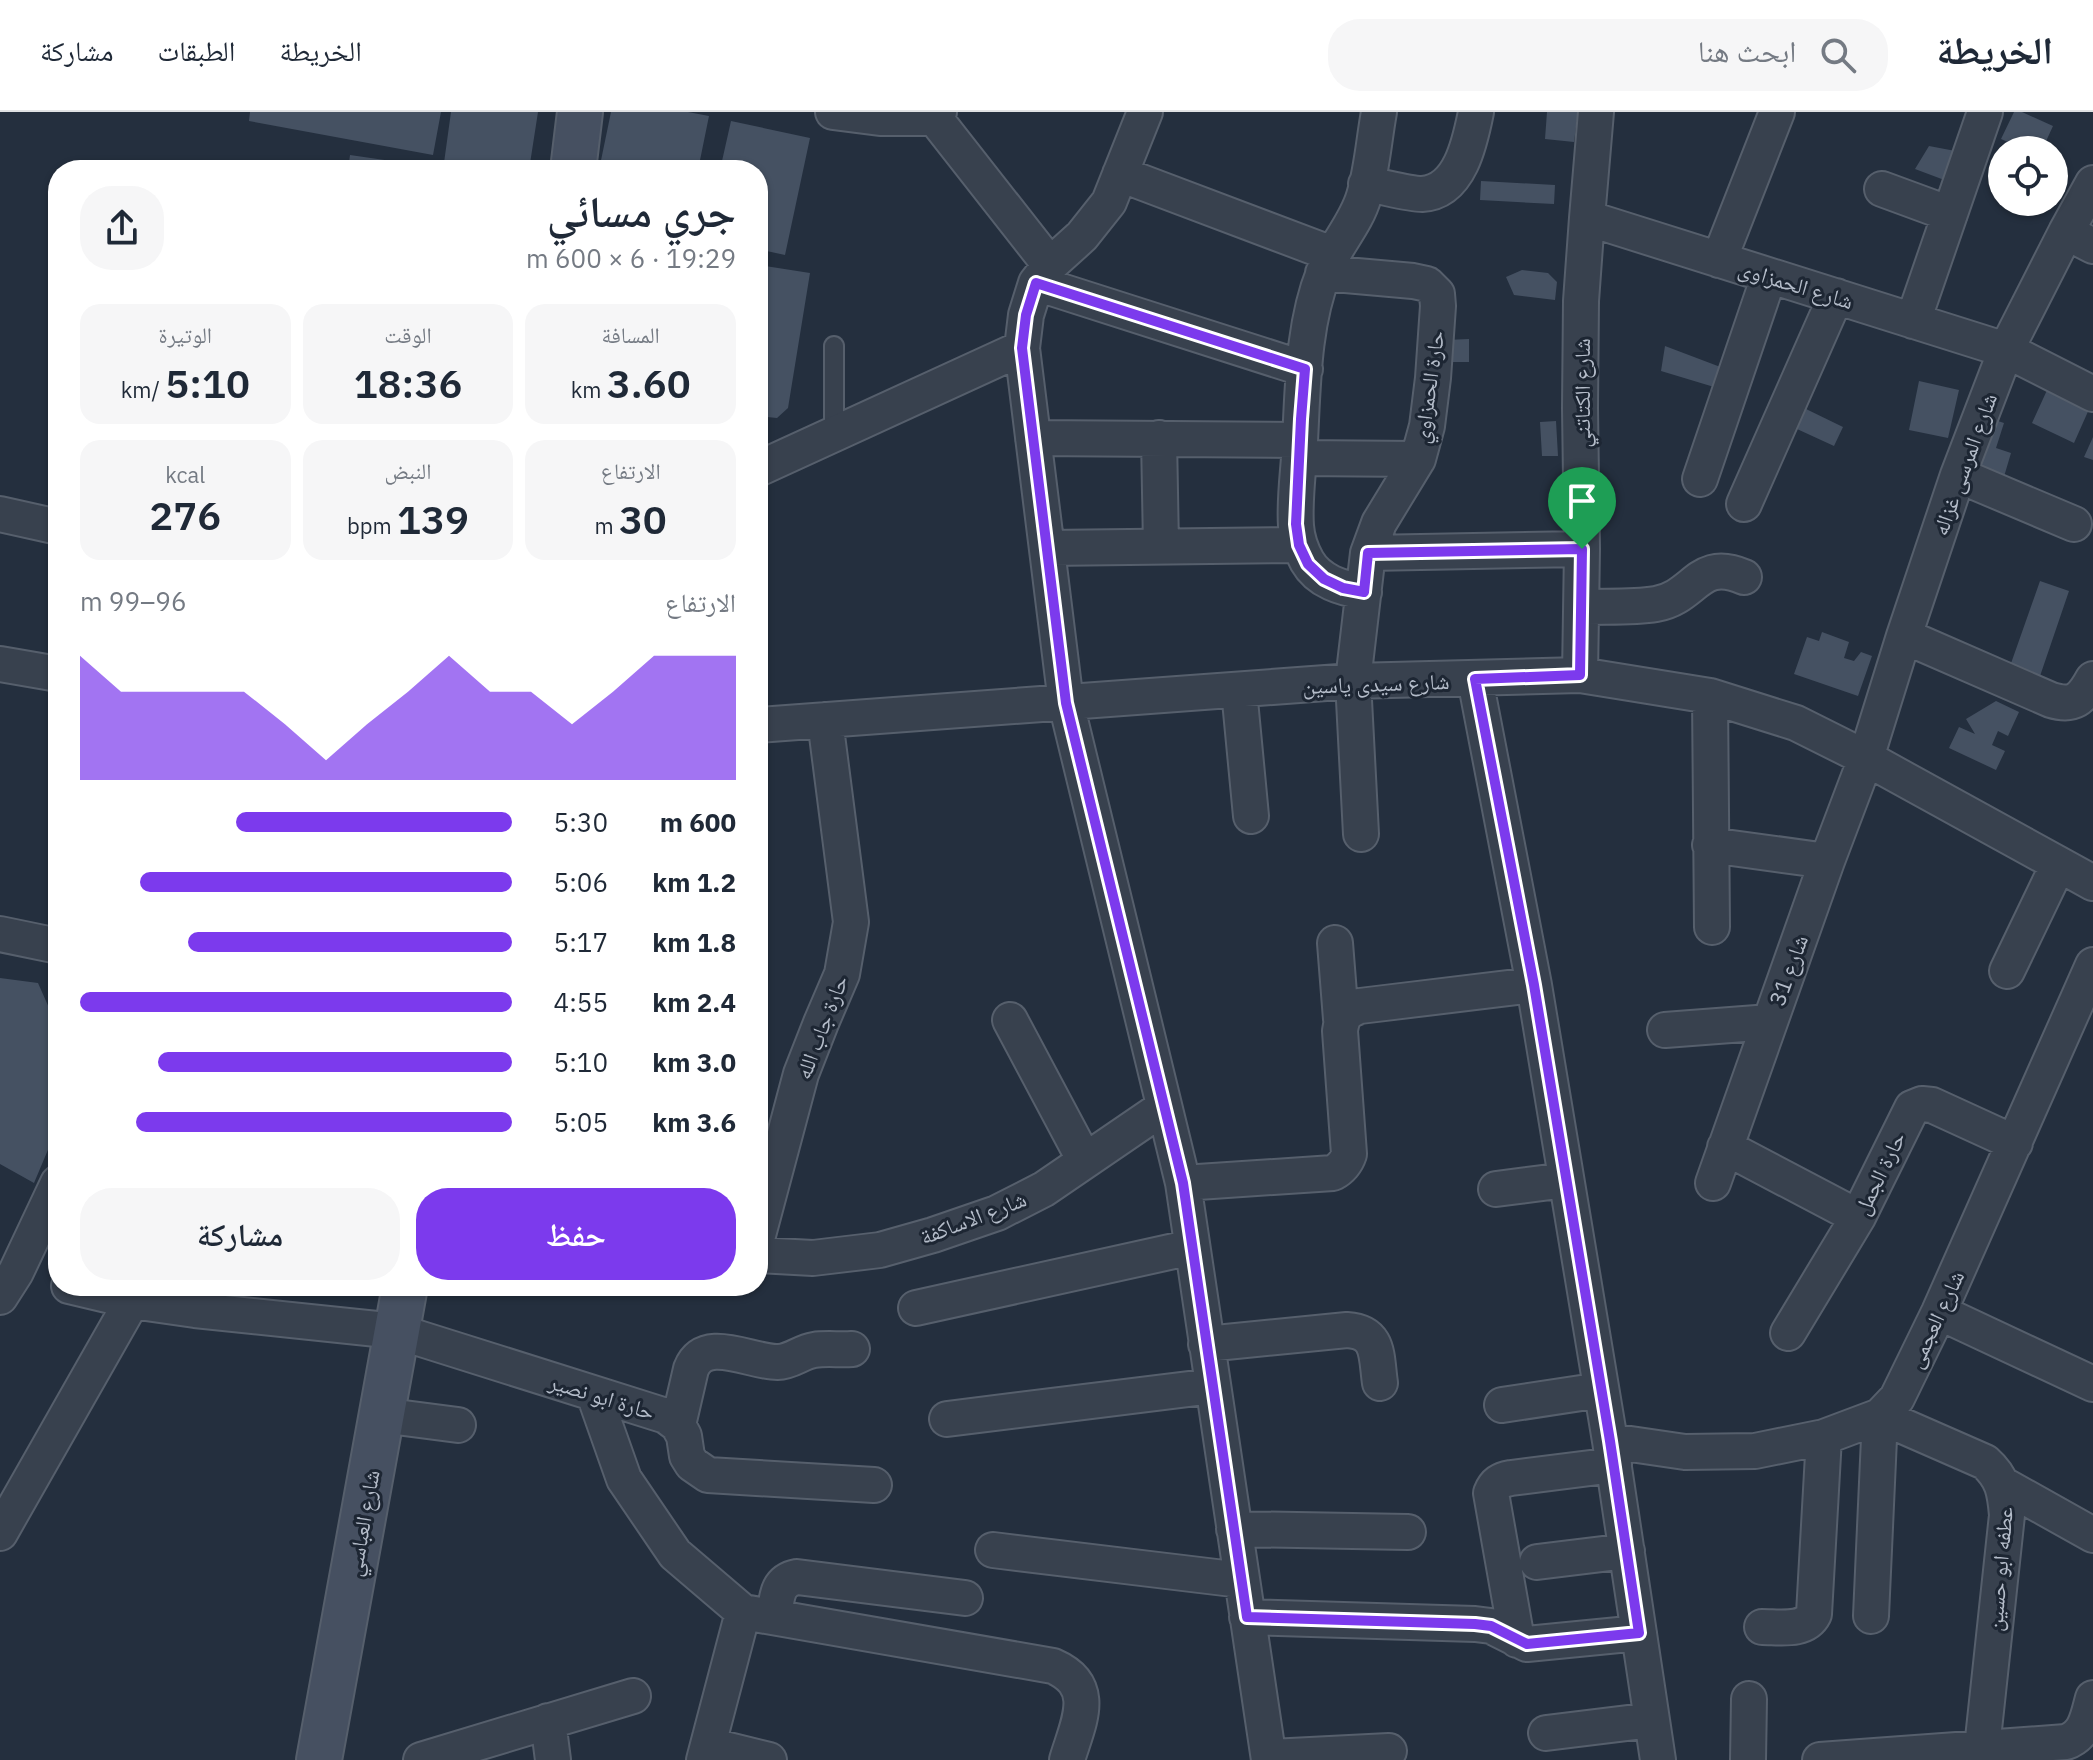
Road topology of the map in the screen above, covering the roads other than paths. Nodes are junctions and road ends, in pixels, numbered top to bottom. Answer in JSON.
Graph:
{"nodes":[{"id":1,"x":580,"y":112,"type":"edge"},
{"id":2,"x":833,"y":112,"type":"edge"},
{"id":3,"x":1145,"y":112,"type":"edge"},
{"id":4,"x":1379,"y":112,"type":"edge"},
{"id":5,"x":1476,"y":112,"type":"edge"},
{"id":6,"x":1596,"y":112,"type":"edge"},
{"id":7,"x":1777,"y":112,"type":"edge"},
{"id":8,"x":1985,"y":112,"type":"edge"},
{"id":9,"x":935,"y":114,"type":"edge"},
{"id":10,"x":574,"y":160,"type":"edge"},
{"id":11,"x":1120,"y":174,"type":"junction"},
{"id":12,"x":2093,"y":183,"type":"edge"},
{"id":13,"x":1366,"y":184,"type":"junction"},
{"id":14,"x":1882,"y":189,"type":"dead end"},
{"id":15,"x":1950,"y":214,"type":"junction"},
{"id":16,"x":1587,"y":218,"type":"junction"},
{"id":17,"x":2079,"y":239,"type":"edge"},
{"id":18,"x":1719,"y":260,"type":"junction"},
{"id":19,"x":1328,"y":264,"type":"junction"},
{"id":20,"x":1043,"y":274,"type":"junction"},
{"id":21,"x":1769,"y":276,"type":"junction"},
{"id":22,"x":1836,"y":296,"type":"junction"},
{"id":23,"x":1913,"y":321,"type":"junction"},
{"id":24,"x":834,"y":346,"type":"dead end"},
{"id":25,"x":1022,"y":348,"type":"junction"},
{"id":26,"x":2006,"y":350,"type":"junction"},
{"id":27,"x":1305,"y":369,"type":"junction"},
{"id":28,"x":2093,"y":394,"type":"edge"},
{"id":29,"x":834,"y":434,"type":"junction"},
{"id":30,"x":1033,"y":438,"type":"junction"},
{"id":31,"x":1159,"y":438,"type":"junction"},
{"id":32,"x":1300,"y":449,"type":"junction"},
{"id":33,"x":1418,"y":459,"type":"junction"},
{"id":34,"x":768,"y":464,"type":"edge"},
{"id":35,"x":1958,"y":475,"type":"junction"},
{"id":36,"x":1700,"y":479,"type":"dead end"},
{"id":37,"x":1744,"y":504,"type":"dead end"},
{"id":38,"x":0,"y":514,"type":"edge"},
{"id":39,"x":2074,"y":524,"type":"dead end"},
{"id":40,"x":48,"y":525,"type":"edge"},
{"id":41,"x":1299,"y":545,"type":"junction"},
{"id":42,"x":1161,"y":546,"type":"junction"},
{"id":43,"x":1047,"y":548,"type":"junction"},
{"id":44,"x":1582,"y":549,"type":"junction"},
{"id":45,"x":1368,"y":553,"type":"junction"},
{"id":46,"x":1744,"y":577,"type":"dead end"},
{"id":47,"x":1364,"y":592,"type":"junction"},
{"id":48,"x":1582,"y":607,"type":"junction"},
{"id":49,"x":1904,"y":636,"type":"junction"},
{"id":50,"x":0,"y":664,"type":"edge"},
{"id":51,"x":48,"y":672,"type":"edge"},
{"id":52,"x":1580,"y":675,"type":"junction"},
{"id":53,"x":1475,"y":679,"type":"junction"},
{"id":54,"x":2093,"y":679,"type":"edge"},
{"id":55,"x":1353,"y":681,"type":"junction"},
{"id":56,"x":1239,"y":690,"type":"junction"},
{"id":57,"x":1710,"y":696,"type":"junction"},
{"id":58,"x":1066,"y":703,"type":"junction"},
{"id":59,"x":825,"y":720,"type":"junction"},
{"id":60,"x":768,"y":724,"type":"edge"},
{"id":61,"x":1866,"y":758,"type":"junction"},
{"id":62,"x":1251,"y":816,"type":"dead end"},
{"id":63,"x":1361,"y":834,"type":"dead end"},
{"id":64,"x":1710,"y":845,"type":"junction"},
{"id":65,"x":1827,"y":861,"type":"junction"},
{"id":66,"x":2058,"y":865,"type":"junction"},
{"id":67,"x":2093,"y":883,"type":"edge"},
{"id":68,"x":1712,"y":927,"type":"dead end"},
{"id":69,"x":0,"y":934,"type":"edge"},
{"id":70,"x":1335,"y":943,"type":"dead end"},
{"id":71,"x":48,"y":944,"type":"edge"},
{"id":72,"x":2093,"y":965,"type":"edge"},
{"id":73,"x":2007,"y":971,"type":"dead end"},
{"id":74,"x":1534,"y":985,"type":"junction"},
{"id":75,"x":1341,"y":1019,"type":"junction"},
{"id":76,"x":1010,"y":1020,"type":"dead end"},
{"id":77,"x":1770,"y":1022,"type":"junction"},
{"id":78,"x":1665,"y":1030,"type":"dead end"},
{"id":79,"x":1164,"y":1107,"type":"junction"},
{"id":80,"x":2015,"y":1143,"type":"junction"},
{"id":81,"x":1725,"y":1147,"type":"junction"},
{"id":82,"x":1085,"y":1161,"type":"junction"},
{"id":83,"x":1566,"y":1180,"type":"junction"},
{"id":84,"x":1183,"y":1183,"type":"junction"},
{"id":85,"x":1713,"y":1183,"type":"dead end"},
{"id":86,"x":1496,"y":1189,"type":"dead end"},
{"id":87,"x":768,"y":1198,"type":"edge"},
{"id":88,"x":48,"y":1203,"type":"edge"},
{"id":89,"x":1858,"y":1217,"type":"junction"},
{"id":90,"x":1192,"y":1247,"type":"junction"},
{"id":91,"x":768,"y":1256,"type":"edge"},
{"id":92,"x":48,"y":1283,"type":"edge"},
{"id":93,"x":8,"y":1285,"type":"edge"},
{"id":94,"x":111,"y":1296,"type":"edge"},
{"id":95,"x":403,"y":1296,"type":"edge"},
{"id":96,"x":132,"y":1301,"type":"junction"},
{"id":97,"x":916,"y":1308,"type":"dead end"},
{"id":98,"x":1939,"y":1312,"type":"junction"},
{"id":99,"x":396,"y":1331,"type":"junction"},
{"id":100,"x":1788,"y":1333,"type":"dead end"},
{"id":101,"x":1206,"y":1344,"type":"junction"},
{"id":102,"x":852,"y":1349,"type":"dead end"},
{"id":103,"x":1380,"y":1383,"type":"dead end"},
{"id":104,"x":2093,"y":1384,"type":"edge"},
{"id":105,"x":1213,"y":1386,"type":"junction"},
{"id":106,"x":1601,"y":1390,"type":"junction"},
{"id":107,"x":594,"y":1394,"type":"junction"},
{"id":108,"x":1502,"y":1405,"type":"dead end"},
{"id":109,"x":381,"y":1415,"type":"junction"},
{"id":110,"x":1880,"y":1416,"type":"junction"},
{"id":111,"x":947,"y":1419,"type":"dead end"},
{"id":112,"x":458,"y":1425,"type":"dead end"},
{"id":113,"x":678,"y":1425,"type":"junction"},
{"id":114,"x":1824,"y":1437,"type":"junction"},
{"id":115,"x":1612,"y":1453,"type":"junction"},
{"id":116,"x":2002,"y":1484,"type":"junction"},
{"id":117,"x":874,"y":1485,"type":"dead end"},
{"id":118,"x":1234,"y":1529,"type":"junction"},
{"id":119,"x":1408,"y":1532,"type":"dead end"},
{"id":120,"x":0,"y":1533,"type":"edge"},
{"id":121,"x":2093,"y":1535,"type":"edge"},
{"id":122,"x":993,"y":1550,"type":"dead end"},
{"id":123,"x":1627,"y":1551,"type":"junction"},
{"id":124,"x":1537,"y":1562,"type":"dead end"},
{"id":125,"x":1241,"y":1580,"type":"junction"},
{"id":126,"x":965,"y":1598,"type":"dead end"},
{"id":127,"x":758,"y":1614,"type":"junction"},
{"id":128,"x":1871,"y":1616,"type":"dead end"},
{"id":129,"x":1247,"y":1617,"type":"junction"},
{"id":130,"x":1762,"y":1627,"type":"dead end"},
{"id":131,"x":1639,"y":1633,"type":"junction"},
{"id":132,"x":1517,"y":1640,"type":"junction"},
{"id":133,"x":633,"y":1696,"type":"dead end"},
{"id":134,"x":2093,"y":1698,"type":"edge"},
{"id":135,"x":1749,"y":1699,"type":"dead end"},
{"id":136,"x":1652,"y":1720,"type":"junction"},
{"id":137,"x":548,"y":1721,"type":"junction"},
{"id":138,"x":1546,"y":1733,"type":"dead end"},
{"id":139,"x":1982,"y":1748,"type":"junction"},
{"id":140,"x":1389,"y":1751,"type":"dead end"},
{"id":141,"x":706,"y":1752,"type":"edge"},
{"id":142,"x":1269,"y":1758,"type":"edge"},
{"id":143,"x":319,"y":1760,"type":"edge"},
{"id":144,"x":421,"y":1760,"type":"edge"},
{"id":145,"x":553,"y":1760,"type":"edge"},
{"id":146,"x":769,"y":1760,"type":"edge"},
{"id":147,"x":1067,"y":1760,"type":"edge"},
{"id":148,"x":1658,"y":1760,"type":"edge"},
{"id":149,"x":1748,"y":1760,"type":"edge"},
{"id":150,"x":1820,"y":1760,"type":"edge"}],
"edges":[{"from":1,"to":10,"type":"street"},
{"from":2,"to":9,"type":"street"},
{"from":3,"to":11,"type":"street"},
{"from":4,"to":13,"type":"street"},
{"from":5,"to":13,"type":"street"},
{"from":6,"to":16,"type":"street","name":"شارع الكتاتني"},
{"from":7,"to":18,"type":"street"},
{"from":8,"to":15,"type":"street"},
{"from":9,"to":20,"type":"street"},
{"from":11,"to":19,"type":"street"},
{"from":11,"to":20,"type":"street"},
{"from":12,"to":17,"type":"street","name":"شارع المرسى غزاله"},
{"from":13,"to":19,"type":"street"},
{"from":14,"to":15,"type":"street"},
{"from":15,"to":23,"type":"street"},
{"from":16,"to":18,"type":"street","name":"شارع الحمزاوى"},
{"from":16,"to":44,"type":"street","name":"شارع الكتاتني"},
{"from":17,"to":26,"type":"street","name":"شارع المرسى غزاله"},
{"from":18,"to":21,"type":"street","name":"شارع الحمزاوى"},
{"from":19,"to":27,"type":"street"},
{"from":19,"to":33,"type":"street","name":"حارة الحمزاوي"},
{"from":20,"to":25,"type":"street"},
{"from":20,"to":27,"type":"street"},
{"from":21,"to":22,"type":"street","name":"شارع الحمزاوى"},
{"from":21,"to":36,"type":"street"},
{"from":22,"to":23,"type":"street","name":"شارع الحمزاوى"},
{"from":22,"to":37,"type":"street"},
{"from":23,"to":26,"type":"street","name":"شارع الحمزاوى"},
{"from":24,"to":29,"type":"lane"},
{"from":25,"to":29,"type":"street"},
{"from":25,"to":30,"type":"street"},
{"from":26,"to":28,"type":"street","name":"شارع الحمزاوى"},
{"from":26,"to":35,"type":"street","name":"شارع المرسى غزاله"},
{"from":27,"to":32,"type":"street"},
{"from":29,"to":34,"type":"street"},
{"from":30,"to":31,"type":"street"},
{"from":30,"to":43,"type":"street"},
{"from":31,"to":32,"type":"street"},
{"from":31,"to":42,"type":"street"},
{"from":32,"to":33,"type":"street"},
{"from":32,"to":41,"type":"street"},
{"from":33,"to":45,"type":"street","name":"حارة الحمزاوي"},
{"from":35,"to":39,"type":"street"},
{"from":35,"to":49,"type":"street","name":"شارع المرسى غزاله"},
{"from":38,"to":40,"type":"street"},
{"from":41,"to":42,"type":"street"},
{"from":41,"to":47,"type":"street"},
{"from":42,"to":43,"type":"street"},
{"from":43,"to":58,"type":"street"},
{"from":44,"to":45,"type":"street"},
{"from":44,"to":48,"type":"street","name":"شارع الكتاتني"},
{"from":45,"to":47,"type":"street","name":"حارة الحمزاوي"},
{"from":46,"to":48,"type":"street"},
{"from":47,"to":55,"type":"street","name":"حارة الحمزاوي"},
{"from":48,"to":52,"type":"street","name":"شارع الكتاتني"},
{"from":49,"to":54,"type":"street"},
{"from":49,"to":61,"type":"street","name":"شارع المرسى غزاله"},
{"from":50,"to":51,"type":"street"},
{"from":52,"to":53,"type":"street","name":"شارع سيدى ياسين"},
{"from":52,"to":57,"type":"street","name":"شارع سيدى ياسين"},
{"from":53,"to":55,"type":"street","name":"شارع سيدى ياسين"},
{"from":53,"to":74,"type":"street"},
{"from":55,"to":56,"type":"street","name":"شارع سيدى ياسين"},
{"from":55,"to":63,"type":"street","name":"حارة الحمزاوي"},
{"from":56,"to":58,"type":"street","name":"شارع سيدى ياسين"},
{"from":56,"to":62,"type":"street"},
{"from":57,"to":61,"type":"street","name":"شارع سيدى ياسين"},
{"from":57,"to":64,"type":"street"},
{"from":58,"to":59,"type":"street","name":"شارع سيدى ياسين"},
{"from":58,"to":79,"type":"street"},
{"from":59,"to":60,"type":"street","name":"شارع سيدى ياسين"},
{"from":59,"to":87,"type":"street","name":"حارة جاب الله"},
{"from":61,"to":65,"type":"street","name":"شارع 31"},
{"from":61,"to":66,"type":"street","name":"شارع سيدى ياسين"},
{"from":64,"to":65,"type":"street"},
{"from":64,"to":68,"type":"street"},
{"from":65,"to":77,"type":"street","name":"شارع 31"},
{"from":66,"to":67,"type":"street","name":"شارع سيدى ياسين"},
{"from":66,"to":73,"type":"street"},
{"from":69,"to":71,"type":"street"},
{"from":70,"to":75,"type":"street"},
{"from":72,"to":80,"type":"street","name":"شارع العجمى"},
{"from":74,"to":75,"type":"street"},
{"from":74,"to":83,"type":"street"},
{"from":75,"to":84,"type":"street"},
{"from":76,"to":82,"type":"street"},
{"from":77,"to":78,"type":"street"},
{"from":77,"to":81,"type":"street","name":"شارع 31"},
{"from":79,"to":82,"type":"street","name":"شارع الاساكفة"},
{"from":79,"to":84,"type":"street"},
{"from":80,"to":89,"type":"street","name":"حارة الجمل"},
{"from":80,"to":98,"type":"street","name":"شارع العجمى"},
{"from":81,"to":85,"type":"street","name":"شارع 31"},
{"from":81,"to":89,"type":"street"},
{"from":82,"to":91,"type":"street","name":"شارع الاساكفة"},
{"from":83,"to":86,"type":"street"},
{"from":83,"to":106,"type":"street"},
{"from":84,"to":90,"type":"street"},
{"from":88,"to":93,"type":"street"},
{"from":89,"to":100,"type":"street","name":"حارة الجمل"},
{"from":90,"to":97,"type":"street"},
{"from":90,"to":101,"type":"street"},
{"from":92,"to":93,"type":"street"},
{"from":94,"to":96,"type":"street","name":"حارة ابو نصير"},
{"from":95,"to":99,"type":"street","name":"شارع العباسي"},
{"from":96,"to":99,"type":"street","name":"حارة ابو نصير"},
{"from":96,"to":120,"type":"street"},
{"from":98,"to":104,"type":"street"},
{"from":98,"to":110,"type":"street","name":"شارع العجمى"},
{"from":99,"to":107,"type":"street","name":"حارة ابو نصير"},
{"from":99,"to":109,"type":"street","name":"شارع العباسي"},
{"from":101,"to":103,"type":"street"},
{"from":101,"to":105,"type":"street"},
{"from":102,"to":113,"type":"street"},
{"from":105,"to":111,"type":"street"},
{"from":105,"to":118,"type":"street"},
{"from":106,"to":108,"type":"street"},
{"from":106,"to":115,"type":"street"},
{"from":107,"to":113,"type":"street","name":"حارة ابو نصير"},
{"from":107,"to":127,"type":"street"},
{"from":109,"to":112,"type":"street"},
{"from":109,"to":143,"type":"street","name":"شارع العباسي"},
{"from":110,"to":114,"type":"street"},
{"from":110,"to":116,"type":"street","name":"عطفه ابو حسين"},
{"from":110,"to":128,"type":"street"},
{"from":113,"to":117,"type":"street","name":"حارة ابو نصير"},
{"from":114,"to":115,"type":"street"},
{"from":114,"to":130,"type":"street"},
{"from":115,"to":123,"type":"street"},
{"from":115,"to":132,"type":"street"},
{"from":116,"to":121,"type":"street"},
{"from":116,"to":139,"type":"street","name":"عطفه ابو حسين"},
{"from":118,"to":119,"type":"street"},
{"from":118,"to":125,"type":"street"},
{"from":122,"to":125,"type":"street"},
{"from":123,"to":124,"type":"street"},
{"from":123,"to":131,"type":"street"},
{"from":125,"to":129,"type":"street"},
{"from":126,"to":127,"type":"street"},
{"from":127,"to":141,"type":"street"},
{"from":127,"to":147,"type":"street"},
{"from":129,"to":132,"type":"street"},
{"from":129,"to":142,"type":"street"},
{"from":131,"to":132,"type":"street"},
{"from":131,"to":136,"type":"street"},
{"from":133,"to":137,"type":"street"},
{"from":134,"to":139,"type":"street"},
{"from":135,"to":149,"type":"street"},
{"from":136,"to":138,"type":"street"},
{"from":136,"to":148,"type":"street"},
{"from":137,"to":144,"type":"street"},
{"from":137,"to":145,"type":"street"},
{"from":139,"to":150,"type":"street"},
{"from":140,"to":142,"type":"street"},
{"from":141,"to":146,"type":"street"}]}
